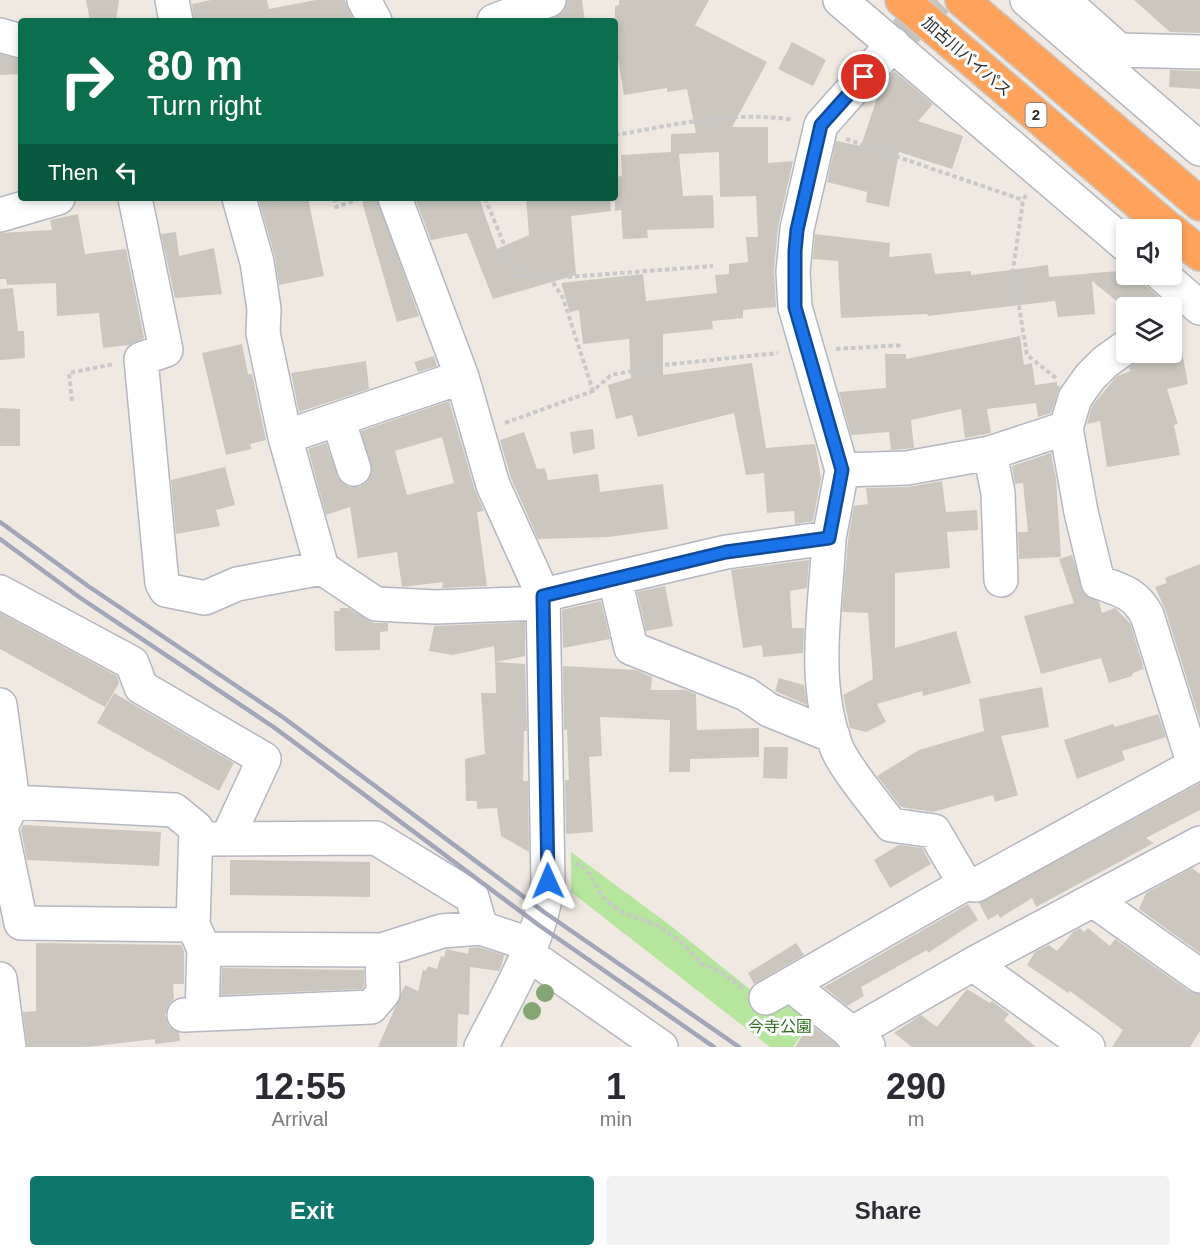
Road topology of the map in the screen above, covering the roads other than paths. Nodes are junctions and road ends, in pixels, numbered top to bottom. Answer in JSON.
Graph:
{"nodes":[{"id":1,"x":172,"y":0,"type":"edge"},
{"id":2,"x":364,"y":0,"type":"edge"},
{"id":3,"x":549,"y":0,"type":"edge"},
{"id":4,"x":840,"y":0,"type":"edge"},
{"id":5,"x":902,"y":0,"type":"edge"},
{"id":6,"x":962,"y":0,"type":"edge"},
{"id":7,"x":1027,"y":0,"type":"edge"},
{"id":8,"x":1063,"y":0,"type":"edge"},
{"id":9,"x":175,"y":18,"type":"edge"},
{"id":10,"x":373,"y":18,"type":"edge"},
{"id":11,"x":502,"y":18,"type":"edge"},
{"id":12,"x":0,"y":35,"type":"edge"},
{"id":13,"x":18,"y":40,"type":"edge"},
{"id":14,"x":892,"y":44,"type":"junction"},
{"id":15,"x":1200,"y":52,"type":"edge"},
{"id":16,"x":1200,"y":148,"type":"edge"},
{"id":17,"x":48,"y":201,"type":"edge"},
{"id":18,"x":136,"y":201,"type":"edge"},
{"id":19,"x":240,"y":201,"type":"edge"},
{"id":20,"x":396,"y":201,"type":"edge"},
{"id":21,"x":1200,"y":204,"type":"edge"},
{"id":22,"x":0,"y":215,"type":"edge"},
{"id":23,"x":1158,"y":219,"type":"edge"},
{"id":24,"x":1116,"y":236,"type":"edge"},
{"id":25,"x":1182,"y":239,"type":"edge"},
{"id":26,"x":1200,"y":254,"type":"edge"},
{"id":27,"x":1170,"y":285,"type":"edge"},
{"id":28,"x":1190,"y":311,"type":"edge"},
{"id":29,"x":1116,"y":354,"type":"edge"},
{"id":30,"x":462,"y":377,"type":"junction"},
{"id":31,"x":1071,"y":413,"type":"junction"},
{"id":32,"x":338,"y":419,"type":"junction"},
{"id":33,"x":285,"y":437,"type":"junction"},
{"id":34,"x":990,"y":453,"type":"junction"},
{"id":35,"x":354,"y":469,"type":"dead end"},
{"id":36,"x":842,"y":470,"type":"junction"},
{"id":37,"x":829,"y":538,"type":"junction"},
{"id":38,"x":322,"y":568,"type":"junction"},
{"id":39,"x":615,"y":579,"type":"junction"},
{"id":40,"x":1001,"y":580,"type":"dead end"},
{"id":41,"x":0,"y":592,"type":"edge"},
{"id":42,"x":543,"y":599,"type":"junction"},
{"id":43,"x":0,"y":705,"type":"edge"},
{"id":44,"x":833,"y":736,"type":"junction"},
{"id":45,"x":1197,"y":764,"type":"edge"},
{"id":46,"x":13,"y":802,"type":"junction"},
{"id":47,"x":211,"y":839,"type":"junction"},
{"id":48,"x":1200,"y":843,"type":"edge"},
{"id":49,"x":965,"y":884,"type":"junction"},
{"id":50,"x":1093,"y":900,"type":"junction"},
{"id":51,"x":481,"y":928,"type":"junction"},
{"id":52,"x":199,"y":937,"type":"junction"},
{"id":53,"x":530,"y":949,"type":"junction"},
{"id":54,"x":382,"y":950,"type":"junction"},
{"id":55,"x":973,"y":964,"type":"junction"},
{"id":56,"x":1200,"y":976,"type":"edge"},
{"id":57,"x":0,"y":979,"type":"edge"},
{"id":58,"x":860,"y":1040,"type":"edge"},
{"id":59,"x":9,"y":1047,"type":"edge"},
{"id":60,"x":481,"y":1047,"type":"edge"},
{"id":61,"x":660,"y":1047,"type":"edge"},
{"id":62,"x":1088,"y":1047,"type":"edge"}],
"edges":[{"from":1,"to":9,"type":"street"},
{"from":2,"to":10,"type":"street"},
{"from":3,"to":11,"type":"street"},
{"from":4,"to":14,"type":"street"},
{"from":5,"to":23,"type":"highway","name":"加古川バイパス","number":"2"},
{"from":6,"to":21,"type":"highway","number":"2"},
{"from":7,"to":16,"type":"street"},
{"from":8,"to":15,"type":"street"},
{"from":12,"to":13,"type":"street"},
{"from":14,"to":24,"type":"street"},
{"from":14,"to":36,"type":"street"},
{"from":17,"to":22,"type":"street"},
{"from":18,"to":38,"type":"street"},
{"from":19,"to":33,"type":"street"},
{"from":20,"to":30,"type":"street"},
{"from":25,"to":26,"type":"highway","name":"加古川バイパス","number":"2"},
{"from":27,"to":28,"type":"street"},
{"from":29,"to":31,"type":"street"},
{"from":30,"to":32,"type":"street"},
{"from":30,"to":42,"type":"street"},
{"from":31,"to":34,"type":"street"},
{"from":31,"to":45,"type":"street"},
{"from":32,"to":33,"type":"street"},
{"from":32,"to":35,"type":"street"},
{"from":33,"to":38,"type":"street"},
{"from":34,"to":36,"type":"street"},
{"from":34,"to":40,"type":"street"},
{"from":36,"to":37,"type":"street"},
{"from":37,"to":39,"type":"street"},
{"from":37,"to":44,"type":"street"},
{"from":38,"to":42,"type":"street"},
{"from":39,"to":42,"type":"street"},
{"from":39,"to":44,"type":"street"},
{"from":41,"to":47,"type":"street"},
{"from":42,"to":53,"type":"street"},
{"from":43,"to":46,"type":"street"},
{"from":44,"to":49,"type":"street"},
{"from":45,"to":49,"type":"street"},
{"from":46,"to":47,"type":"street"},
{"from":46,"to":52,"type":"street"},
{"from":47,"to":51,"type":"street"},
{"from":47,"to":52,"type":"street"},
{"from":48,"to":50,"type":"street"},
{"from":49,"to":58,"type":"street"},
{"from":50,"to":55,"type":"street"},
{"from":50,"to":56,"type":"street"},
{"from":51,"to":53,"type":"street"},
{"from":51,"to":54,"type":"street"},
{"from":52,"to":54,"type":"street"},
{"from":52,"to":54,"type":"street"},
{"from":53,"to":60,"type":"street"},
{"from":53,"to":61,"type":"street"},
{"from":55,"to":58,"type":"street"},
{"from":55,"to":62,"type":"street"},
{"from":57,"to":59,"type":"street"}]}
